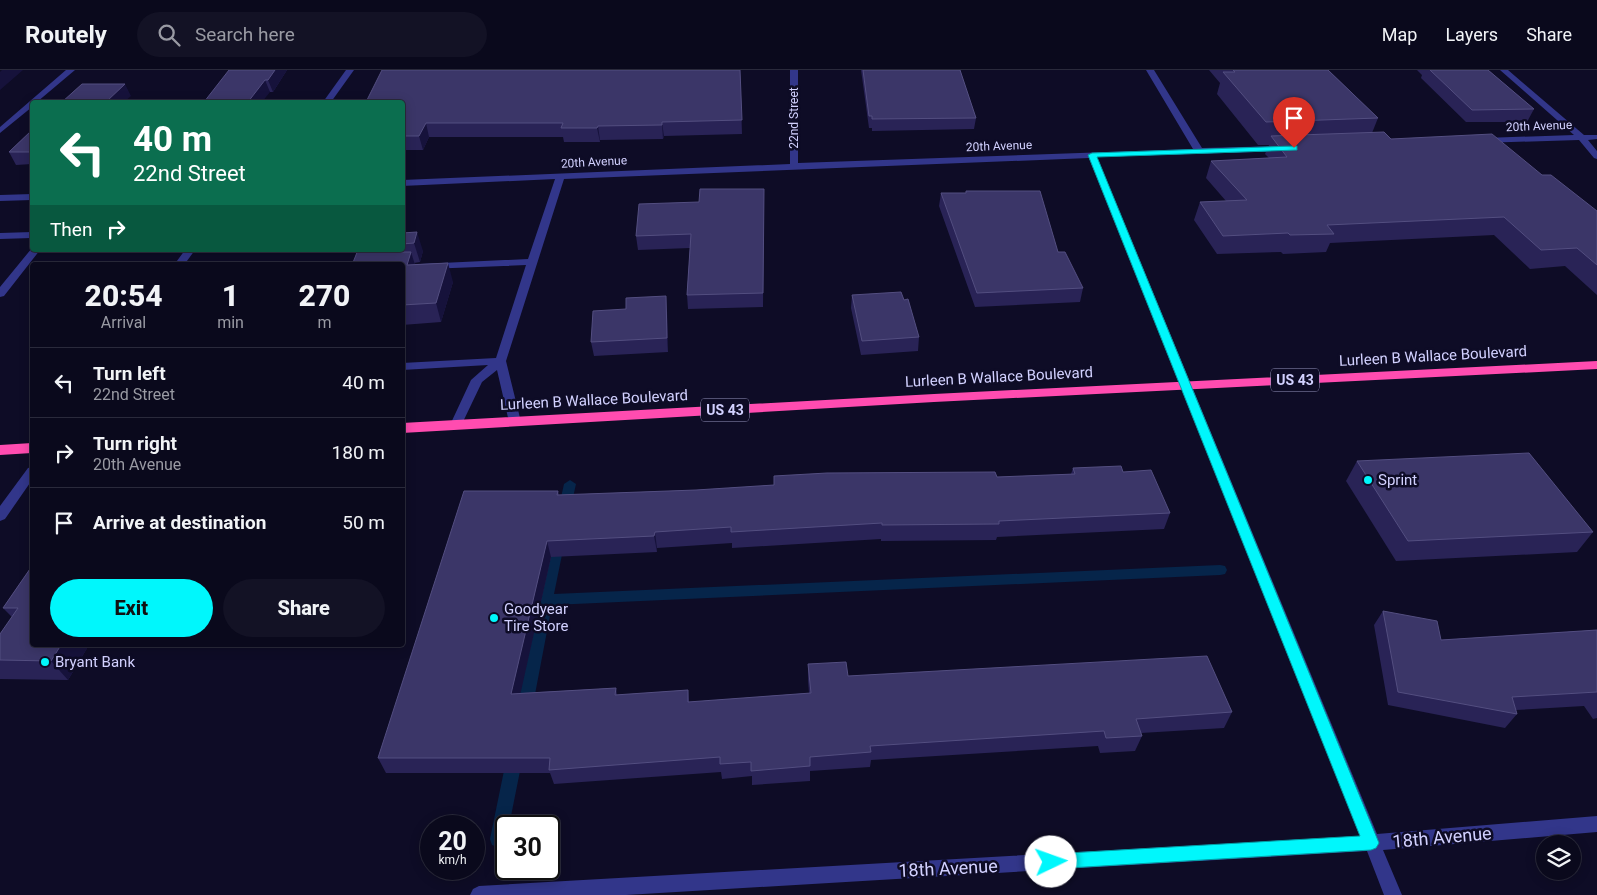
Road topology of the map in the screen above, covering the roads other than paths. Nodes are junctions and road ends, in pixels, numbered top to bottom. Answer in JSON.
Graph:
{"nodes":[{"id":1,"x":71,"y":70,"type":"edge"},
{"id":2,"x":350,"y":70,"type":"edge"},
{"id":3,"x":794,"y":70,"type":"edge"},
{"id":4,"x":1150,"y":70,"type":"edge"},
{"id":5,"x":1504,"y":70,"type":"edge"},
{"id":6,"x":36,"y":100,"type":"edge"},
{"id":7,"x":328,"y":100,"type":"edge"},
{"id":8,"x":30,"y":106,"type":"edge"},
{"id":9,"x":0,"y":131,"type":"edge"},
{"id":10,"x":1581,"y":137,"type":"junction"},
{"id":11,"x":1597,"y":137,"type":"edge"},
{"id":12,"x":1473,"y":141,"type":"edge"},
{"id":13,"x":1297,"y":148,"type":"edge"},
{"id":14,"x":1198,"y":151,"type":"junction"},
{"id":15,"x":1092,"y":155,"type":"junction"},
{"id":16,"x":1597,"y":156,"type":"edge"},
{"id":17,"x":794,"y":166,"type":"junction"},
{"id":18,"x":560,"y":176,"type":"junction"},
{"id":19,"x":405,"y":183,"type":"edge"},
{"id":20,"x":30,"y":197,"type":"edge"},
{"id":21,"x":0,"y":198,"type":"edge"},
{"id":22,"x":30,"y":235,"type":"edge"},
{"id":23,"x":0,"y":236,"type":"edge"},
{"id":24,"x":33,"y":252,"type":"edge"},
{"id":25,"x":533,"y":262,"type":"junction"},
{"id":26,"x":405,"y":267,"type":"edge"},
{"id":27,"x":0,"y":294,"type":"edge"},
{"id":28,"x":500,"y":361,"type":"junction"},
{"id":29,"x":1597,"y":366,"type":"edge"},
{"id":30,"x":405,"y":367,"type":"edge"},
{"id":31,"x":1184,"y":386,"type":"junction"},
{"id":32,"x":515,"y":422,"type":"junction"},
{"id":33,"x":456,"y":426,"type":"junction"},
{"id":34,"x":405,"y":428,"type":"edge"},
{"id":35,"x":30,"y":448,"type":"edge"},
{"id":36,"x":0,"y":450,"type":"edge"},
{"id":37,"x":30,"y":474,"type":"edge"},
{"id":38,"x":0,"y":516,"type":"edge"},
{"id":39,"x":1597,"y":824,"type":"edge"},
{"id":40,"x":1371,"y":843,"type":"junction"},
{"id":41,"x":479,"y":895,"type":"edge"},
{"id":42,"x":1393,"y":895,"type":"edge"}],
"edges":[{"from":1,"to":6,"type":"street"},
{"from":2,"to":7,"type":"street"},
{"from":3,"to":17,"type":"street","name":"22nd Street"},
{"from":4,"to":14,"type":"street"},
{"from":5,"to":10,"type":"street"},
{"from":8,"to":9,"type":"street"},
{"from":10,"to":11,"type":"street","name":"20th Avenue"},
{"from":10,"to":12,"type":"street","name":"20th Avenue"},
{"from":10,"to":16,"type":"street"},
{"from":13,"to":14,"type":"street","name":"20th Avenue"},
{"from":14,"to":15,"type":"street","name":"20th Avenue"},
{"from":15,"to":17,"type":"street","name":"20th Avenue"},
{"from":15,"to":31,"type":"street"},
{"from":17,"to":18,"type":"street","name":"20th Avenue"},
{"from":18,"to":19,"type":"street","name":"20th Avenue"},
{"from":18,"to":25,"type":"street"},
{"from":20,"to":21,"type":"street"},
{"from":22,"to":23,"type":"street"},
{"from":24,"to":27,"type":"street"},
{"from":25,"to":26,"type":"street"},
{"from":25,"to":28,"type":"street"},
{"from":28,"to":30,"type":"street"},
{"from":28,"to":32,"type":"street"},
{"from":28,"to":33,"type":"street"},
{"from":29,"to":31,"type":"highway","name":"Lurleen B Wallace Boulevard","number":"US 43"},
{"from":31,"to":32,"type":"highway","name":"Lurleen B Wallace Boulevard","number":"US 43"},
{"from":31,"to":40,"type":"street"},
{"from":32,"to":33,"type":"highway","name":"Lurleen B Wallace Boulevard","number":"US 43"},
{"from":33,"to":34,"type":"highway","name":"Lurleen B Wallace Boulevard","number":"US 43"},
{"from":35,"to":36,"type":"highway"},
{"from":37,"to":38,"type":"street"},
{"from":39,"to":40,"type":"street","name":"18th Avenue"},
{"from":40,"to":41,"type":"street","name":"18th Avenue"},
{"from":40,"to":42,"type":"street"}]}
